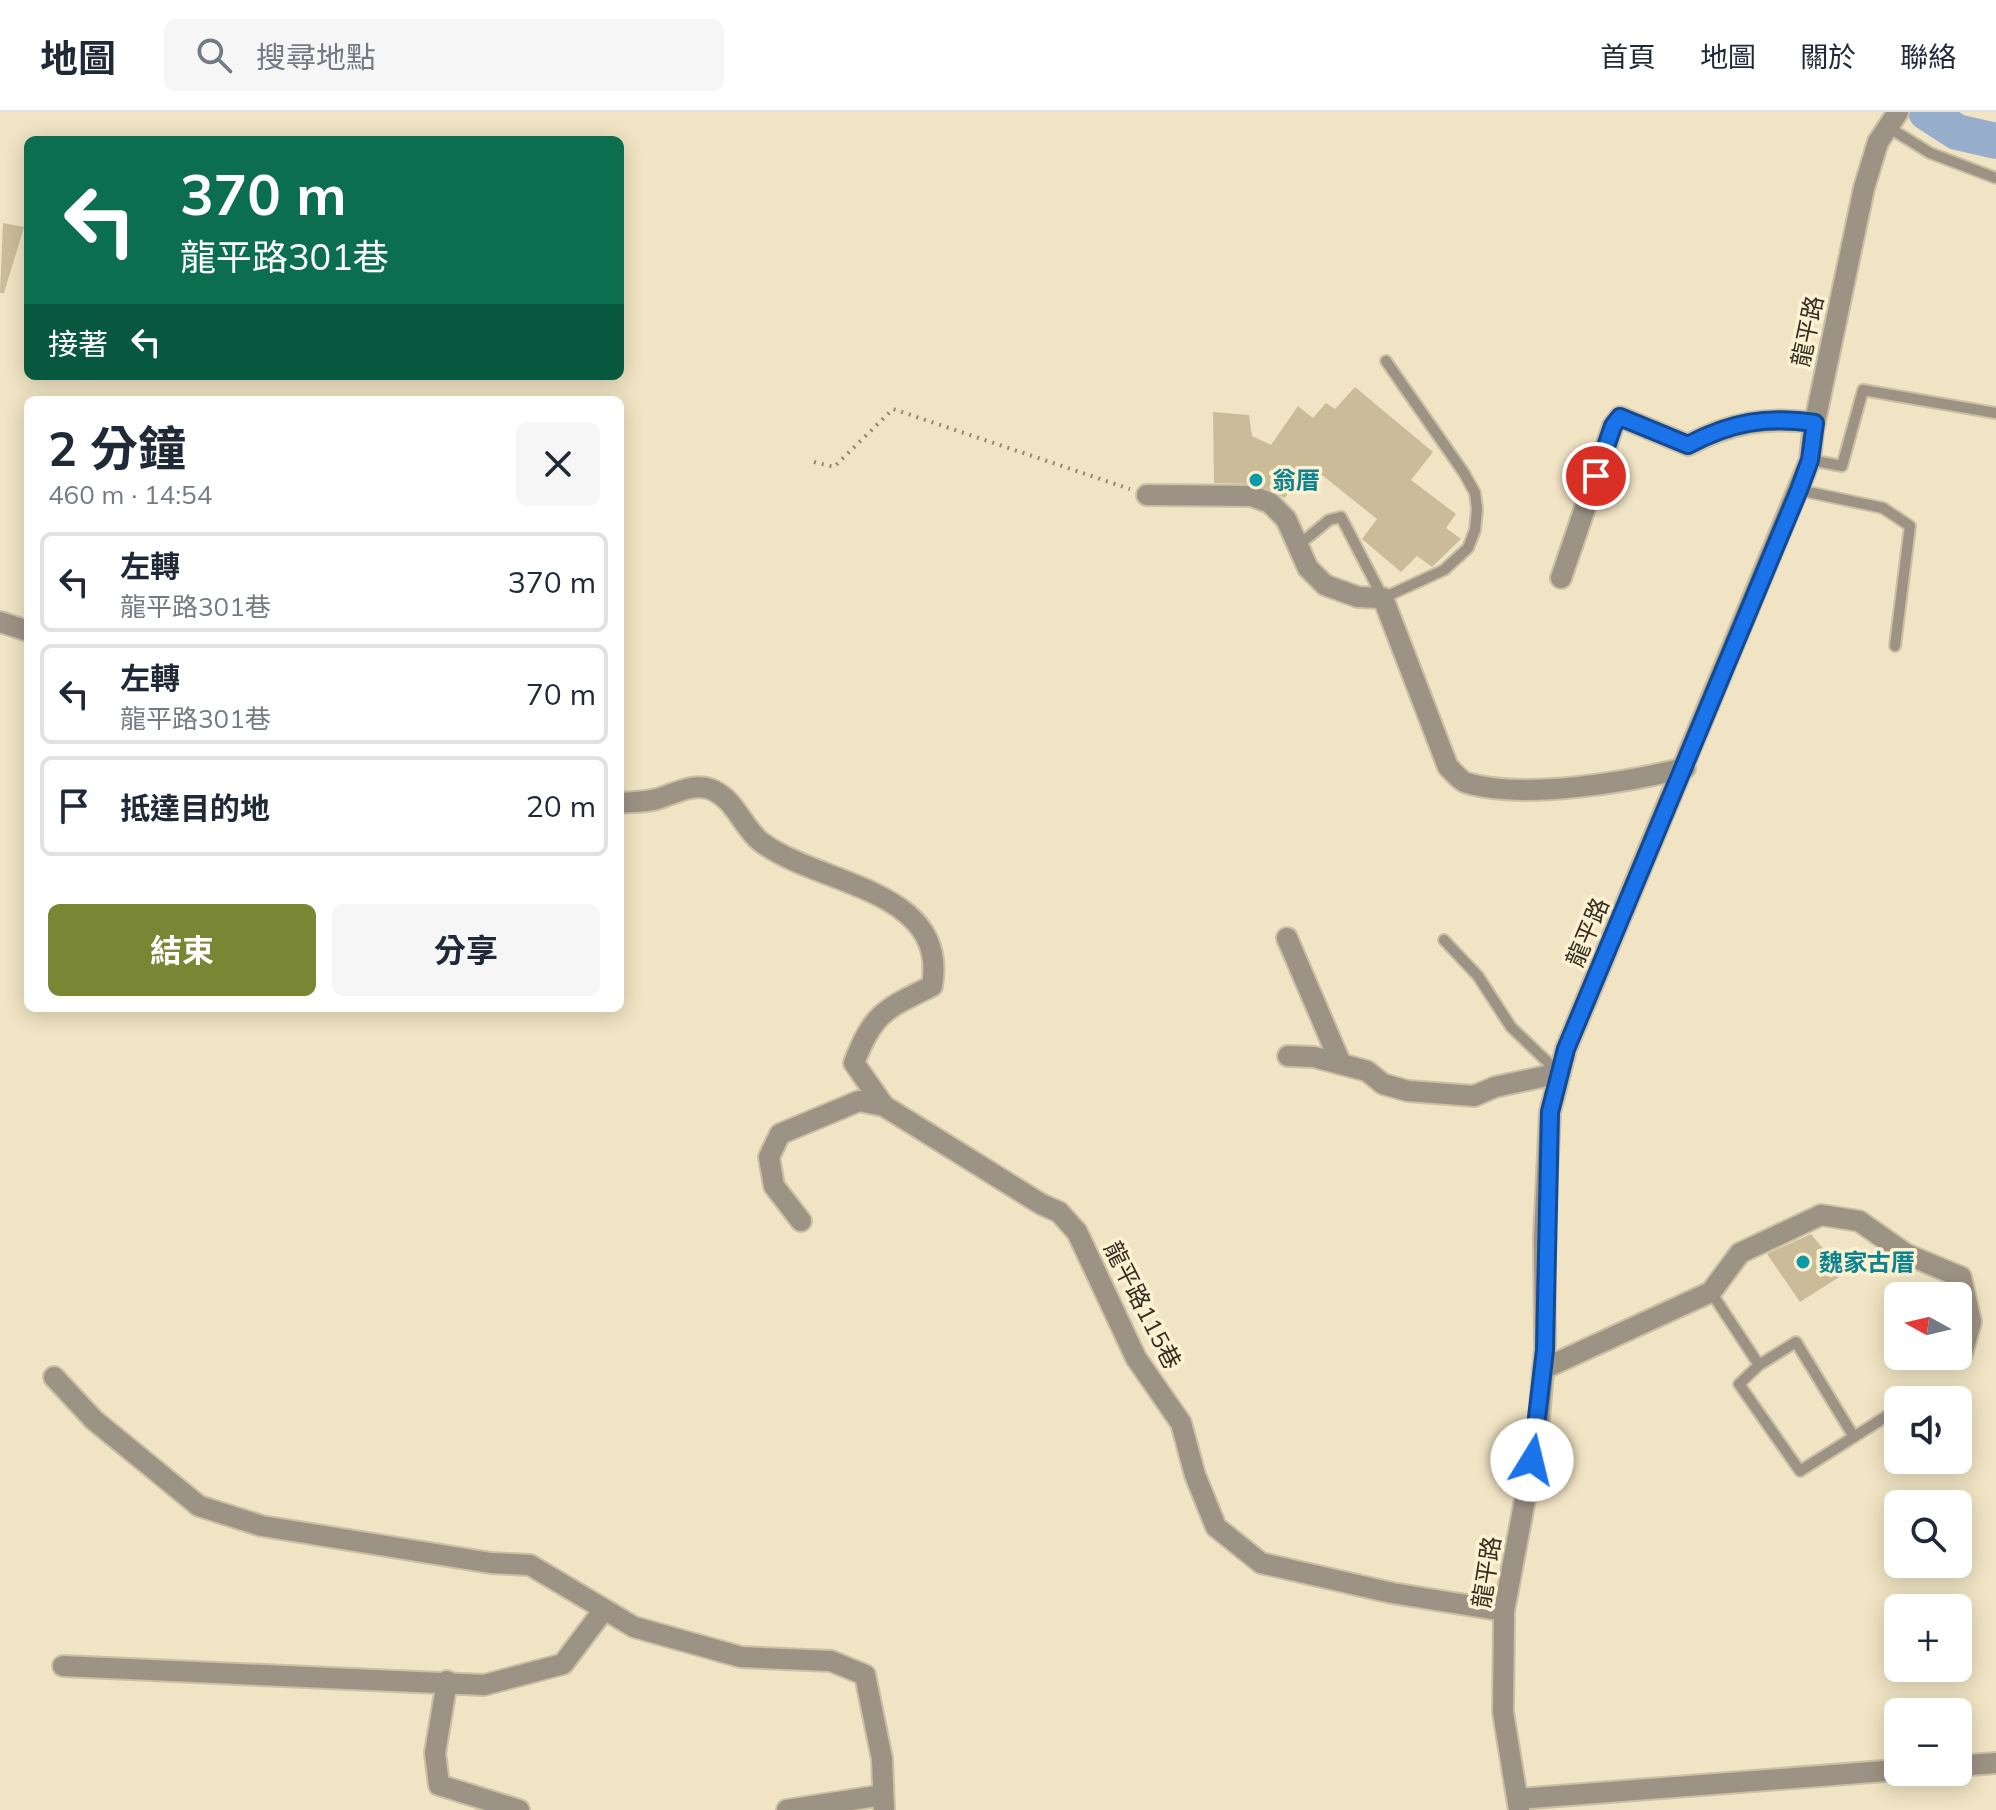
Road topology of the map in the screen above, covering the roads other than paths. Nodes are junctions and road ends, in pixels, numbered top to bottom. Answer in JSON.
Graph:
{"nodes":[{"id":1,"x":1893,"y":120,"type":"edge"},
{"id":2,"x":1996,"y":178,"type":"edge"},
{"id":3,"x":1386,"y":361,"type":"dead end"},
{"id":4,"x":1996,"y":413,"type":"edge"},
{"id":5,"x":1815,"y":423,"type":"junction"},
{"id":6,"x":1810,"y":460,"type":"junction"},
{"id":7,"x":1799,"y":490,"type":"junction"},
{"id":8,"x":1147,"y":495,"type":"road end"},
{"id":9,"x":1300,"y":544,"type":"junction"},
{"id":10,"x":1561,"y":578,"type":"dead end"},
{"id":11,"x":1383,"y":598,"type":"junction"},
{"id":12,"x":0,"y":622,"type":"edge"},
{"id":13,"x":24,"y":630,"type":"edge"},
{"id":14,"x":1895,"y":646,"type":"dead end"},
{"id":15,"x":1685,"y":768,"type":"junction"},
{"id":16,"x":624,"y":803,"type":"edge"},
{"id":17,"x":1287,"y":938,"type":"dead end"},
{"id":18,"x":1444,"y":940,"type":"dead end"},
{"id":19,"x":1288,"y":1056,"type":"dead end"},
{"id":20,"x":1341,"y":1064,"type":"junction"},
{"id":21,"x":1560,"y":1073,"type":"junction"},
{"id":22,"x":884,"y":1106,"type":"junction"},
{"id":23,"x":801,"y":1221,"type":"dead end"},
{"id":24,"x":1962,"y":1282,"type":"edge"},
{"id":25,"x":1711,"y":1292,"type":"junction"},
{"id":26,"x":1759,"y":1365,"type":"junction"},
{"id":27,"x":1543,"y":1369,"type":"junction"},
{"id":28,"x":54,"y":1377,"type":"dead end"},
{"id":29,"x":1884,"y":1418,"type":"edge"},
{"id":30,"x":1854,"y":1437,"type":"junction"},
{"id":31,"x":603,"y":1611,"type":"junction"},
{"id":32,"x":1504,"y":1611,"type":"junction"},
{"id":33,"x":63,"y":1666,"type":"dead end"},
{"id":34,"x":447,"y":1681,"type":"junction"},
{"id":35,"x":1996,"y":1763,"type":"edge"},
{"id":36,"x":1972,"y":1765,"type":"edge"},
{"id":37,"x":1884,"y":1771,"type":"edge"},
{"id":38,"x":884,"y":1802,"type":"edge"},
{"id":39,"x":1518,"y":1804,"type":"edge"},
{"id":40,"x":519,"y":1810,"type":"edge"},
{"id":41,"x":787,"y":1810,"type":"edge"}],
"edges":[{"from":1,"to":2,"type":"lane"},
{"from":1,"to":5,"type":"street","name":"龍平路"},
{"from":3,"to":11,"type":"lane"},
{"from":4,"to":6,"type":"lane"},
{"from":5,"to":6,"type":"street","name":"龍平路"},
{"from":5,"to":10,"type":"street"},
{"from":6,"to":7,"type":"street","name":"龍平路"},
{"from":7,"to":14,"type":"lane"},
{"from":7,"to":15,"type":"street","name":"龍平路"},
{"from":8,"to":9,"type":"street"},
{"from":9,"to":11,"type":"street"},
{"from":9,"to":11,"type":"lane"},
{"from":11,"to":15,"type":"street"},
{"from":12,"to":13,"type":"street"},
{"from":15,"to":21,"type":"street","name":"龍平路"},
{"from":16,"to":22,"type":"street"},
{"from":17,"to":20,"type":"street"},
{"from":18,"to":21,"type":"lane"},
{"from":19,"to":20,"type":"street"},
{"from":20,"to":21,"type":"street"},
{"from":21,"to":27,"type":"street","name":"龍平路"},
{"from":22,"to":23,"type":"street"},
{"from":22,"to":32,"type":"street","name":"龍平路115巷"},
{"from":24,"to":25,"type":"street"},
{"from":25,"to":26,"type":"lane"},
{"from":25,"to":27,"type":"street"},
{"from":26,"to":30,"type":"lane"},
{"from":26,"to":30,"type":"lane"},
{"from":27,"to":32,"type":"street","name":"龍平路"},
{"from":28,"to":31,"type":"street"},
{"from":29,"to":30,"type":"lane"},
{"from":31,"to":34,"type":"street"},
{"from":31,"to":38,"type":"street"},
{"from":32,"to":39,"type":"street","name":"龍平路"},
{"from":33,"to":34,"type":"street"},
{"from":34,"to":40,"type":"street"},
{"from":35,"to":36,"type":"street"},
{"from":37,"to":39,"type":"street"},
{"from":38,"to":41,"type":"street"}]}
